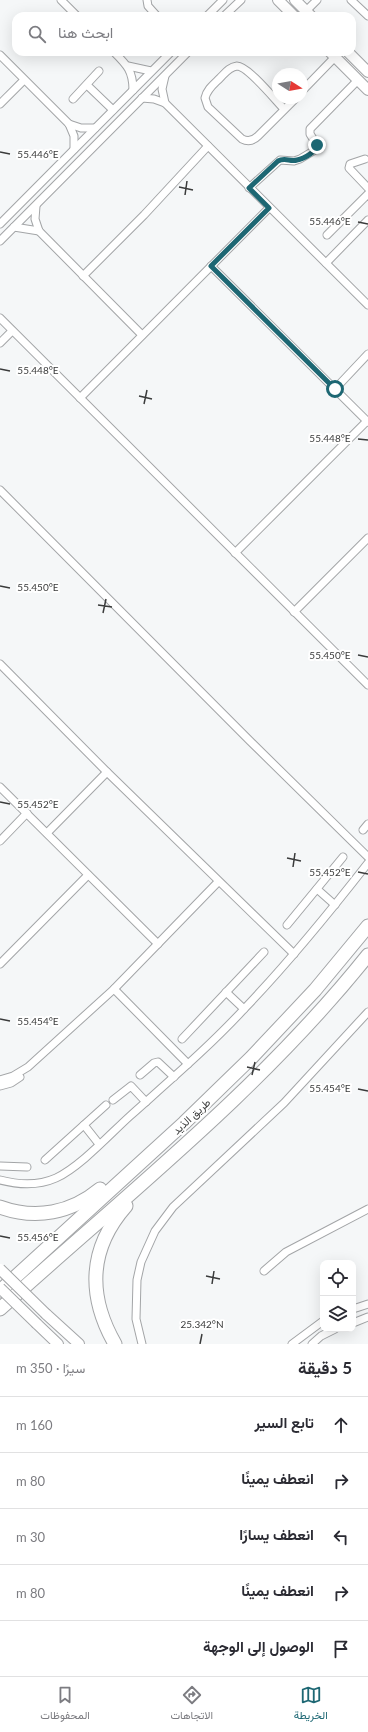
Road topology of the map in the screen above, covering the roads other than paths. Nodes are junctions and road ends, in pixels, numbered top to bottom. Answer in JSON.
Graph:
{"nodes":[{"id":1,"x":61,"y":0,"type":"edge"},
{"id":2,"x":147,"y":0,"type":"edge"},
{"id":3,"x":151,"y":0,"type":"edge"},
{"id":4,"x":223,"y":0,"type":"edge"},
{"id":5,"x":241,"y":0,"type":"edge"},
{"id":6,"x":278,"y":0,"type":"edge"},
{"id":7,"x":295,"y":0,"type":"edge"},
{"id":8,"x":317,"y":0,"type":"edge"},
{"id":9,"x":352,"y":0,"type":"edge"},
{"id":10,"x":73,"y":12,"type":"edge"},
{"id":11,"x":153,"y":12,"type":"edge"},
{"id":12,"x":211,"y":12,"type":"edge"},
{"id":13,"x":228,"y":12,"type":"edge"},
{"id":14,"x":290,"y":12,"type":"edge"},
{"id":15,"x":307,"y":12,"type":"edge"},
{"id":16,"x":310,"y":12,"type":"edge"},
{"id":17,"x":368,"y":16,"type":"edge"},
{"id":18,"x":0,"y":55,"type":"edge"},
{"id":19,"x":118,"y":56,"type":"edge"},
{"id":20,"x":167,"y":56,"type":"edge"},
{"id":21,"x":184,"y":56,"type":"edge"},
{"id":22,"x":332,"y":56,"type":"edge"},
{"id":23,"x":334,"y":56,"type":"edge"},
{"id":24,"x":352,"y":56,"type":"edge"},
{"id":25,"x":128,"y":66,"type":"junction"},
{"id":26,"x":99,"y":71,"type":"dead end"},
{"id":27,"x":152,"y":72,"type":"junction"},
{"id":28,"x":368,"y":72,"type":"edge"},
{"id":29,"x":164,"y":76,"type":"junction"},
{"id":30,"x":24,"y":80,"type":"junction"},
{"id":31,"x":358,"y":80,"type":"junction"},
{"id":32,"x":308,"y":84,"type":"edge"},
{"id":33,"x":87,"y":85,"type":"junction"},
{"id":34,"x":132,"y":90,"type":"junction"},
{"id":35,"x":368,"y":90,"type":"edge"},
{"id":36,"x":142,"y":98,"type":"junction"},
{"id":37,"x":73,"y":99,"type":"dead end"},
{"id":38,"x":165,"y":103,"type":"junction"},
{"id":39,"x":0,"y":104,"type":"edge"},
{"id":40,"x":289,"y":104,"type":"edge"},
{"id":41,"x":284,"y":109,"type":"junction"},
{"id":42,"x":113,"y":110,"type":"junction"},
{"id":43,"x":69,"y":124,"type":"junction"},
{"id":44,"x":95,"y":128,"type":"junction"},
{"id":45,"x":208,"y":146,"type":"junction"},
{"id":46,"x":74,"y":148,"type":"junction"},
{"id":47,"x":365,"y":159,"type":"dead end"},
{"id":48,"x":249,"y":188,"type":"junction"},
{"id":49,"x":368,"y":188,"type":"edge"},
{"id":50,"x":368,"y":194,"type":"edge"},
{"id":51,"x":36,"y":206,"type":"junction"},
{"id":52,"x":269,"y":208,"type":"junction"},
{"id":53,"x":368,"y":220,"type":"edge"},
{"id":54,"x":0,"y":224,"type":"edge"},
{"id":55,"x":14,"y":227,"type":"junction"},
{"id":56,"x":39,"y":231,"type":"junction"},
{"id":57,"x":327,"y":236,"type":"dead end"},
{"id":58,"x":0,"y":241,"type":"edge"},
{"id":59,"x":326,"y":263,"type":"junction"},
{"id":60,"x":211,"y":266,"type":"junction"},
{"id":61,"x":84,"y":276,"type":"junction"},
{"id":62,"x":368,"y":305,"type":"edge"},
{"id":63,"x":0,"y":318,"type":"edge"},
{"id":64,"x":12,"y":330,"type":"junction"},
{"id":65,"x":142,"y":335,"type":"junction"},
{"id":66,"x":0,"y":343,"type":"edge"},
{"id":67,"x":368,"y":354,"type":"edge"},
{"id":68,"x":335,"y":389,"type":"junction"},
{"id":69,"x":80,"y":398,"type":"junction"},
{"id":70,"x":368,"y":421,"type":"edge"},
{"id":71,"x":0,"y":490,"type":"edge"},
{"id":72,"x":368,"y":538,"type":"edge"},
{"id":73,"x":235,"y":553,"type":"junction"},
{"id":74,"x":294,"y":612,"type":"junction"},
{"id":75,"x":0,"y":664,"type":"edge"},
{"id":76,"x":368,"y":686,"type":"edge"},
{"id":77,"x":107,"y":772,"type":"junction"},
{"id":78,"x":0,"y":787,"type":"edge"},
{"id":79,"x":27,"y":813,"type":"junction"},
{"id":80,"x":368,"y":824,"type":"edge"},
{"id":81,"x":363,"y":830,"type":"dead end"},
{"id":82,"x":47,"y":833,"type":"junction"},
{"id":83,"x":0,"y":841,"type":"edge"},
{"id":84,"x":368,"y":856,"type":"edge"},
{"id":85,"x":343,"y":857,"type":"dead end"},
{"id":86,"x":368,"y":863,"type":"edge"},
{"id":87,"x":88,"y":875,"type":"junction"},
{"id":88,"x":218,"y":882,"type":"junction"},
{"id":89,"x":316,"y":889,"type":"junction"},
{"id":90,"x":335,"y":905,"type":"junction"},
{"id":91,"x":287,"y":925,"type":"dead end"},
{"id":92,"x":368,"y":926,"type":"edge"},
{"id":93,"x":158,"y":944,"type":"junction"},
{"id":94,"x":264,"y":952,"type":"dead end"},
{"id":95,"x":294,"y":954,"type":"junction"},
{"id":96,"x":365,"y":960,"type":"edge"},
{"id":97,"x":0,"y":964,"type":"edge"},
{"id":98,"x":114,"y":989,"type":"junction"},
{"id":99,"x":226,"y":992,"type":"junction"},
{"id":100,"x":244,"y":1009,"type":"junction"},
{"id":101,"x":368,"y":1012,"type":"edge"},
{"id":102,"x":182,"y":1039,"type":"dead end"},
{"id":103,"x":188,"y":1064,"type":"junction"},
{"id":104,"x":28,"y":1067,"type":"junction"},
{"id":105,"x":140,"y":1075,"type":"dead end"},
{"id":106,"x":174,"y":1077,"type":"junction"},
{"id":107,"x":0,"y":1080,"type":"edge"},
{"id":108,"x":0,"y":1086,"type":"edge"},
{"id":109,"x":113,"y":1100,"type":"dead end"},
{"id":110,"x":146,"y":1102,"type":"junction"},
{"id":111,"x":106,"y":1105,"type":"dead end"},
{"id":112,"x":84,"y":1125,"type":"junction"},
{"id":113,"x":100,"y":1144,"type":"junction"},
{"id":114,"x":149,"y":1154,"type":"junction"},
{"id":115,"x":45,"y":1160,"type":"dead end"},
{"id":116,"x":162,"y":1165,"type":"junction"},
{"id":117,"x":0,"y":1166,"type":"edge"},
{"id":118,"x":27,"y":1167,"type":"dead end"},
{"id":119,"x":0,"y":1180,"type":"edge"},
{"id":120,"x":0,"y":1207,"type":"edge"},
{"id":121,"x":368,"y":1209,"type":"edge"},
{"id":122,"x":0,"y":1269,"type":"edge"},
{"id":123,"x":264,"y":1271,"type":"dead end"},
{"id":124,"x":0,"y":1289,"type":"edge"},
{"id":125,"x":368,"y":1304,"type":"edge"},
{"id":126,"x":356,"y":1308,"type":"edge"},
{"id":127,"x":0,"y":1309,"type":"edge"},
{"id":128,"x":368,"y":1317,"type":"edge"},
{"id":129,"x":356,"y":1322,"type":"edge"},
{"id":130,"x":320,"y":1323,"type":"edge"},
{"id":131,"x":329,"y":1332,"type":"edge"},
{"id":132,"x":58,"y":1344,"type":"edge"},
{"id":133,"x":79,"y":1344,"type":"edge"},
{"id":134,"x":115,"y":1344,"type":"edge"},
{"id":135,"x":142,"y":1344,"type":"edge"},
{"id":136,"x":292,"y":1344,"type":"edge"},
{"id":137,"x":312,"y":1344,"type":"edge"}],
"edges":[{"from":1,"to":10,"type":"street"},
{"from":2,"to":3,"type":"street"},
{"from":2,"to":11,"type":"street"},
{"from":4,"to":12,"type":"street"},
{"from":5,"to":13,"type":"street"},
{"from":6,"to":14,"type":"main road"},
{"from":7,"to":15,"type":"main road"},
{"from":8,"to":16,"type":"street"},
{"from":9,"to":17,"type":"street"},
{"from":18,"to":30,"type":"street"},
{"from":19,"to":25,"type":"street"},
{"from":20,"to":27,"type":"street"},
{"from":21,"to":29,"type":"street"},
{"from":22,"to":32,"type":"street"},
{"from":23,"to":31,"type":"main road"},
{"from":24,"to":28,"type":"main road"},
{"from":25,"to":27,"type":"street"},
{"from":25,"to":34,"type":"street"},
{"from":26,"to":33,"type":"street"},
{"from":27,"to":34,"type":"street"},
{"from":29,"to":36,"type":"street"},
{"from":29,"to":38,"type":"street"},
{"from":30,"to":39,"type":"street"},
{"from":30,"to":43,"type":"street"},
{"from":31,"to":35,"type":"main road"},
{"from":31,"to":48,"type":"street"},
{"from":33,"to":37,"type":"street"},
{"from":33,"to":42,"type":"street"},
{"from":34,"to":42,"type":"street"},
{"from":36,"to":38,"type":"street"},
{"from":36,"to":51,"type":"street"},
{"from":38,"to":45,"type":"street"},
{"from":40,"to":41,"type":"street"},
{"from":41,"to":41,"type":"street"},
{"from":42,"to":44,"type":"street"},
{"from":43,"to":44,"type":"street"},
{"from":43,"to":46,"type":"street"},
{"from":44,"to":46,"type":"street"},
{"from":45,"to":48,"type":"street"},
{"from":45,"to":61,"type":"street"},
{"from":46,"to":54,"type":"street"},
{"from":47,"to":49,"type":"street"},
{"from":48,"to":52,"type":"street"},
{"from":50,"to":57,"type":"street"},
{"from":51,"to":55,"type":"street"},
{"from":51,"to":56,"type":"street"},
{"from":52,"to":59,"type":"street"},
{"from":52,"to":60,"type":"street"},
{"from":53,"to":59,"type":"street"},
{"from":55,"to":56,"type":"street"},
{"from":55,"to":58,"type":"street"},
{"from":56,"to":61,"type":"street"},
{"from":59,"to":62,"type":"street"},
{"from":60,"to":65,"type":"street"},
{"from":60,"to":68,"type":"street"},
{"from":61,"to":65,"type":"street"},
{"from":63,"to":64,"type":"street"},
{"from":64,"to":66,"type":"street"},
{"from":64,"to":69,"type":"street"},
{"from":65,"to":69,"type":"street"},
{"from":67,"to":68,"type":"street"},
{"from":68,"to":70,"type":"street"},
{"from":69,"to":73,"type":"street"},
{"from":70,"to":73,"type":"street"},
{"from":71,"to":84,"type":"street"},
{"from":72,"to":74,"type":"street"},
{"from":73,"to":74,"type":"street"},
{"from":74,"to":76,"type":"street"},
{"from":75,"to":77,"type":"street"},
{"from":77,"to":82,"type":"street"},
{"from":77,"to":88,"type":"street"},
{"from":78,"to":79,"type":"street"},
{"from":79,"to":82,"type":"street"},
{"from":79,"to":83,"type":"street"},
{"from":80,"to":81,"type":"street"},
{"from":82,"to":87,"type":"street"},
{"from":85,"to":89,"type":"street"},
{"from":86,"to":90,"type":"street"},
{"from":87,"to":93,"type":"street"},
{"from":87,"to":97,"type":"street"},
{"from":88,"to":93,"type":"street"},
{"from":88,"to":95,"type":"street"},
{"from":89,"to":90,"type":"street"},
{"from":89,"to":91,"type":"street"},
{"from":90,"to":95,"type":"street"},
{"from":92,"to":114,"type":"highway","name":"طريق الذيد"},
{"from":93,"to":98,"type":"street"},
{"from":94,"to":99,"type":"street"},
{"from":95,"to":100,"type":"street"},
{"from":96,"to":116,"type":"highway","name":"طريق الذيد"},
{"from":98,"to":103,"type":"street"},
{"from":98,"to":104,"type":"street"},
{"from":99,"to":100,"type":"street"},
{"from":99,"to":102,"type":"street"},
{"from":100,"to":103,"type":"street"},
{"from":101,"to":135,"type":"street"},
{"from":103,"to":106,"type":"street"},
{"from":104,"to":107,"type":"street"},
{"from":104,"to":108,"type":"street"},
{"from":105,"to":106,"type":"street"},
{"from":106,"to":110,"type":"street"},
{"from":109,"to":110,"type":"street"},
{"from":110,"to":113,"type":"street"},
{"from":111,"to":112,"type":"street"},
{"from":112,"to":113,"type":"street"},
{"from":112,"to":115,"type":"street"},
{"from":113,"to":119,"type":"street"},
{"from":114,"to":120,"type":"highway"},
{"from":114,"to":124,"type":"highway","name":"طريق الذيد"},
{"from":116,"to":127,"type":"highway","name":"طريق الذيد"},
{"from":116,"to":134,"type":"highway"},
{"from":117,"to":118,"type":"street"},
{"from":121,"to":123,"type":"street"},
{"from":122,"to":133,"type":"main road","bridge":true},
{"from":124,"to":132,"type":"main road","bridge":true},
{"from":125,"to":126,"type":"street"},
{"from":128,"to":129,"type":"street"},
{"from":130,"to":136,"type":"street"},
{"from":131,"to":137,"type":"street"}]}
